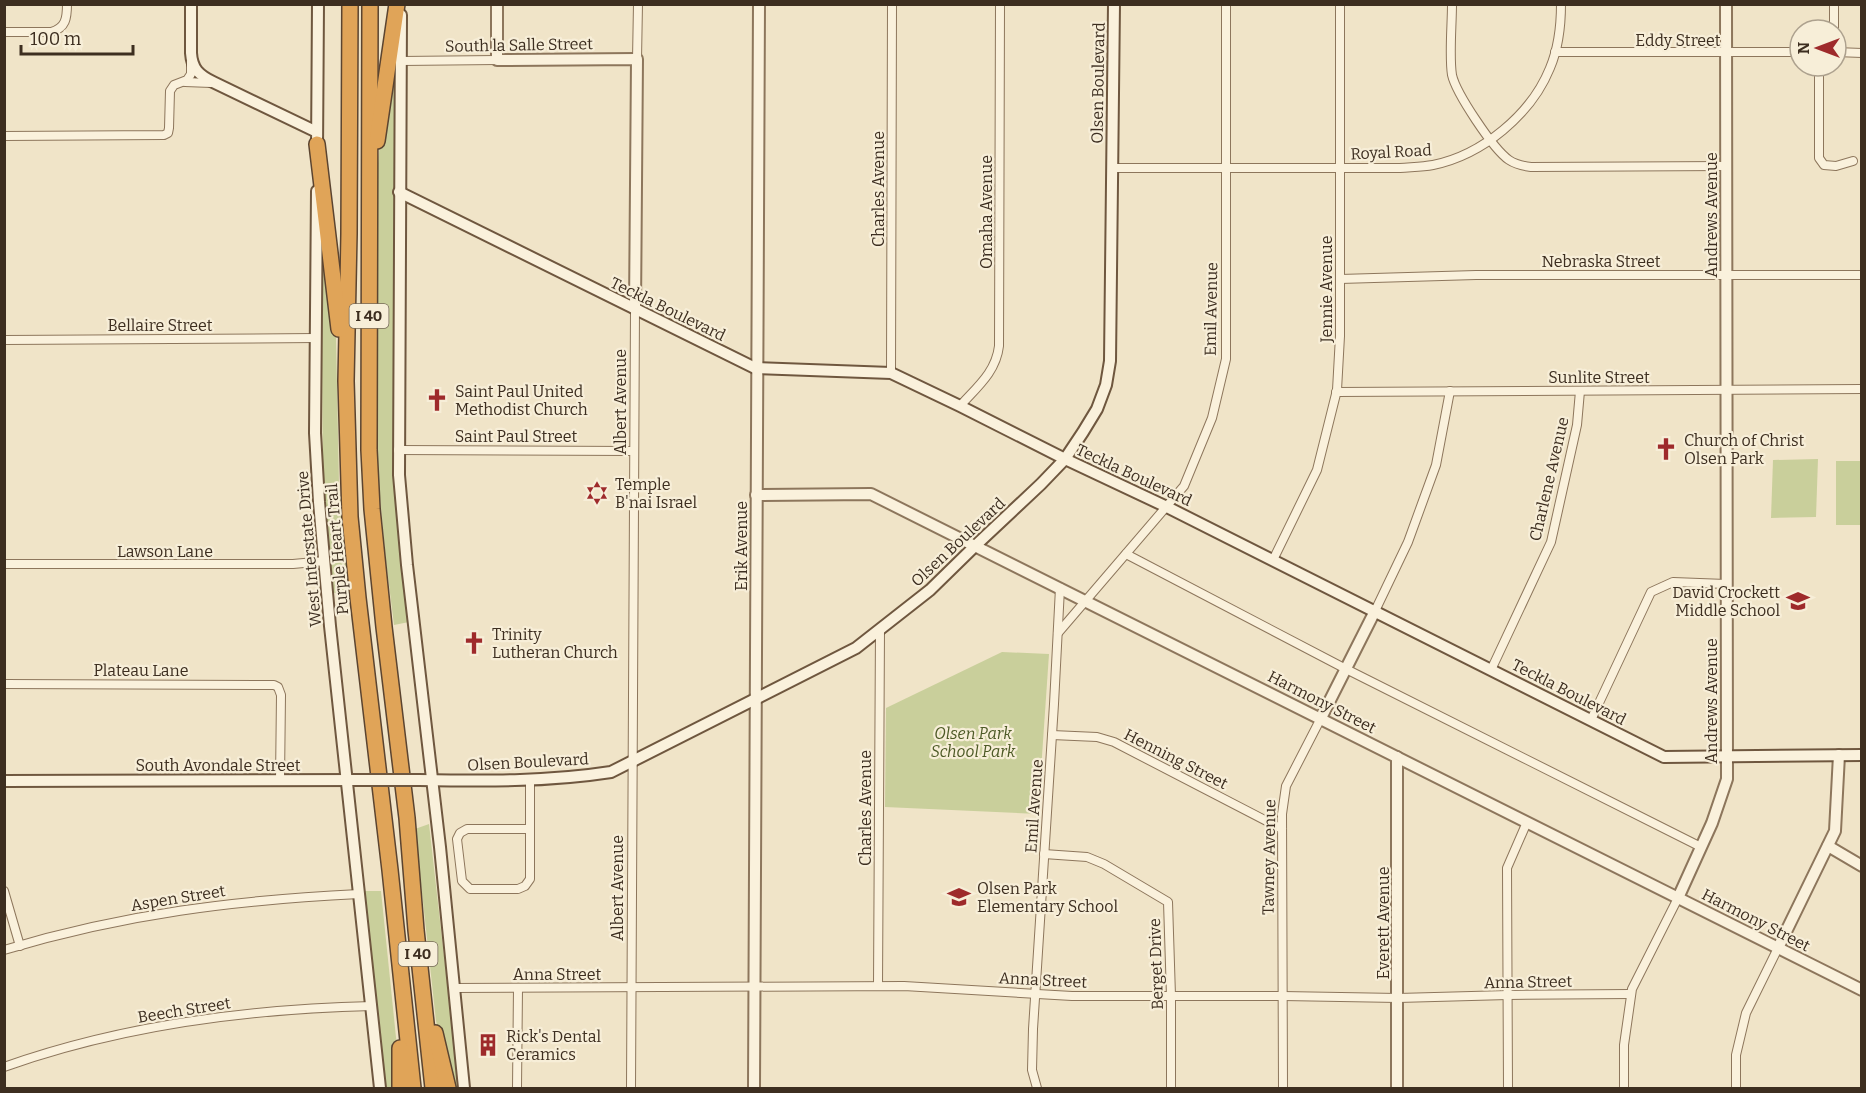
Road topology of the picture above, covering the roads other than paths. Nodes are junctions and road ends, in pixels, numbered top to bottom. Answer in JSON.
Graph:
{"nodes":[{"id":1,"x":67,"y":4,"type":"edge"},
{"id":2,"x":191,"y":4,"type":"edge"},
{"id":3,"x":318,"y":4,"type":"edge"},
{"id":4,"x":350,"y":4,"type":"edge"},
{"id":5,"x":370,"y":4,"type":"edge"},
{"id":6,"x":399,"y":4,"type":"edge"},
{"id":7,"x":497,"y":4,"type":"edge"},
{"id":8,"x":638,"y":4,"type":"edge"},
{"id":9,"x":759,"y":4,"type":"edge"},
{"id":10,"x":892,"y":4,"type":"edge"},
{"id":11,"x":1000,"y":4,"type":"edge"},
{"id":12,"x":1114,"y":4,"type":"edge"},
{"id":13,"x":1226,"y":4,"type":"edge"},
{"id":14,"x":1340,"y":4,"type":"edge"},
{"id":15,"x":1452,"y":4,"type":"edge"},
{"id":16,"x":1562,"y":4,"type":"edge"},
{"id":17,"x":1726,"y":4,"type":"edge"},
{"id":18,"x":4,"y":32,"type":"edge"},
{"id":19,"x":1555,"y":52,"type":"junction"},
{"id":20,"x":1788,"y":52,"type":"edge"},
{"id":21,"x":191,"y":53,"type":"junction"},
{"id":22,"x":1726,"y":54,"type":"junction"},
{"id":23,"x":637,"y":59,"type":"junction"},
{"id":24,"x":497,"y":60,"type":"junction"},
{"id":25,"x":401,"y":61,"type":"junction"},
{"id":26,"x":1819,"y":78,"type":"edge"},
{"id":27,"x":185,"y":82,"type":"junction"},
{"id":28,"x":217,"y":84,"type":"junction"},
{"id":29,"x":4,"y":136,"type":"edge"},
{"id":30,"x":317,"y":138,"type":"junction"},
{"id":31,"x":1490,"y":139,"type":"junction"},
{"id":32,"x":1853,"y":161,"type":"dead end"},
{"id":33,"x":1726,"y":166,"type":"junction"},
{"id":34,"x":1113,"y":168,"type":"junction"},
{"id":35,"x":1340,"y":168,"type":"junction"},
{"id":36,"x":1226,"y":169,"type":"junction"},
{"id":37,"x":399,"y":192,"type":"junction"},
{"id":38,"x":368,"y":221,"type":"junction"},
{"id":39,"x":1726,"y":275,"type":"junction"},
{"id":40,"x":1862,"y":275,"type":"edge"},
{"id":41,"x":1340,"y":279,"type":"junction"},
{"id":42,"x":635,"y":309,"type":"junction"},
{"id":43,"x":315,"y":338,"type":"junction"},
{"id":44,"x":4,"y":340,"type":"edge"},
{"id":45,"x":757,"y":369,"type":"junction"},
{"id":46,"x":891,"y":373,"type":"junction"},
{"id":47,"x":346,"y":381,"type":"junction"},
{"id":48,"x":1726,"y":390,"type":"junction"},
{"id":49,"x":1862,"y":390,"type":"edge"},
{"id":50,"x":1450,"y":391,"type":"junction"},
{"id":51,"x":1580,"y":391,"type":"junction"},
{"id":52,"x":1336,"y":392,"type":"junction"},
{"id":53,"x":960,"y":406,"type":"junction"},
{"id":54,"x":398,"y":450,"type":"junction"},
{"id":55,"x":634,"y":450,"type":"junction"},
{"id":56,"x":1065,"y":459,"type":"junction"},
{"id":57,"x":756,"y":495,"type":"junction"},
{"id":58,"x":1167,"y":507,"type":"junction"},
{"id":59,"x":975,"y":546,"type":"junction"},
{"id":60,"x":1126,"y":554,"type":"junction"},
{"id":61,"x":1273,"y":560,"type":"junction"},
{"id":62,"x":325,"y":561,"type":"junction"},
{"id":63,"x":4,"y":564,"type":"edge"},
{"id":64,"x":1726,"y":584,"type":"junction"},
{"id":65,"x":1060,"y":588,"type":"junction"},
{"id":66,"x":1086,"y":601,"type":"junction"},
{"id":67,"x":1375,"y":611,"type":"junction"},
{"id":68,"x":880,"y":630,"type":"junction"},
{"id":69,"x":1058,"y":633,"type":"junction"},
{"id":70,"x":1346,"y":669,"type":"junction"},
{"id":71,"x":1491,"y":670,"type":"junction"},
{"id":72,"x":4,"y":684,"type":"edge"},
{"id":73,"x":756,"y":699,"type":"junction"},
{"id":74,"x":1321,"y":718,"type":"junction"},
{"id":75,"x":1591,"y":720,"type":"junction"},
{"id":76,"x":1052,"y":735,"type":"junction"},
{"id":77,"x":1839,"y":755,"type":"junction"},
{"id":78,"x":1862,"y":755,"type":"edge"},
{"id":79,"x":1726,"y":756,"type":"junction"},
{"id":80,"x":1397,"y":757,"type":"junction"},
{"id":81,"x":633,"y":761,"type":"junction"},
{"id":82,"x":280,"y":780,"type":"junction"},
{"id":83,"x":347,"y":780,"type":"junction"},
{"id":84,"x":432,"y":780,"type":"junction"},
{"id":85,"x":530,"y":780,"type":"junction"},
{"id":86,"x":4,"y":781,"type":"edge"},
{"id":87,"x":1527,"y":822,"type":"junction"},
{"id":88,"x":530,"y":829,"type":"junction"},
{"id":89,"x":1282,"y":829,"type":"junction"},
{"id":90,"x":1828,"y":846,"type":"junction"},
{"id":91,"x":1701,"y":848,"type":"junction"},
{"id":92,"x":1044,"y":854,"type":"junction"},
{"id":93,"x":1862,"y":866,"type":"edge"},
{"id":94,"x":4,"y":891,"type":"edge"},
{"id":95,"x":359,"y":894,"type":"junction"},
{"id":96,"x":1678,"y":898,"type":"junction"},
{"id":97,"x":416,"y":930,"type":"junction"},
{"id":98,"x":20,"y":945,"type":"junction"},
{"id":99,"x":1778,"y":948,"type":"junction"},
{"id":100,"x":4,"y":950,"type":"edge"},
{"id":101,"x":401,"y":973,"type":"junction"},
{"id":102,"x":878,"y":986,"type":"junction"},
{"id":103,"x":755,"y":987,"type":"junction"},
{"id":104,"x":454,"y":988,"type":"junction"},
{"id":105,"x":518,"y":988,"type":"junction"},
{"id":106,"x":632,"y":988,"type":"junction"},
{"id":107,"x":1862,"y":990,"type":"edge"},
{"id":108,"x":1035,"y":994,"type":"junction"},
{"id":109,"x":1631,"y":994,"type":"junction"},
{"id":110,"x":1508,"y":995,"type":"junction"},
{"id":111,"x":1171,"y":996,"type":"junction"},
{"id":112,"x":1283,"y":996,"type":"junction"},
{"id":113,"x":1398,"y":998,"type":"junction"},
{"id":114,"x":372,"y":1006,"type":"junction"},
{"id":115,"x":4,"y":1067,"type":"edge"},
{"id":116,"x":380,"y":1089,"type":"edge"},
{"id":117,"x":400,"y":1089,"type":"edge"},
{"id":118,"x":413,"y":1089,"type":"edge"},
{"id":119,"x":433,"y":1089,"type":"edge"},
{"id":120,"x":448,"y":1089,"type":"edge"},
{"id":121,"x":464,"y":1089,"type":"edge"},
{"id":122,"x":517,"y":1089,"type":"edge"},
{"id":123,"x":632,"y":1089,"type":"edge"},
{"id":124,"x":754,"y":1089,"type":"edge"},
{"id":125,"x":1037,"y":1089,"type":"edge"},
{"id":126,"x":1171,"y":1089,"type":"edge"},
{"id":127,"x":1283,"y":1089,"type":"edge"},
{"id":128,"x":1397,"y":1089,"type":"edge"},
{"id":129,"x":1508,"y":1089,"type":"edge"},
{"id":130,"x":1624,"y":1089,"type":"edge"},
{"id":131,"x":1736,"y":1089,"type":"edge"}],
"edges":[{"from":1,"to":18,"type":"street"},
{"from":2,"to":21,"type":"main road"},
{"from":3,"to":30,"type":"main road","name":"West Interstate Drive"},
{"from":4,"to":47,"type":"highway","name":"Purple Heart Trail","number":"I 40"},
{"from":5,"to":38,"type":"highway","number":"I 40"},
{"from":6,"to":25,"type":"main road"},
{"from":6,"to":38,"type":"highway"},
{"from":7,"to":24,"type":"main road"},
{"from":8,"to":23,"type":"street","name":"Albert Avenue"},
{"from":9,"to":45,"type":"main road","name":"Erik Avenue"},
{"from":10,"to":46,"type":"street","name":"Charles Avenue"},
{"from":11,"to":53,"type":"street","name":"Omaha Avenue"},
{"from":12,"to":34,"type":"main road","name":"Olsen Boulevard"},
{"from":13,"to":36,"type":"street","name":"Emil Avenue"},
{"from":14,"to":35,"type":"street","name":"Jennie Avenue"},
{"from":15,"to":31,"type":"street"},
{"from":16,"to":19,"type":"street","name":"Royal Road"},
{"from":17,"to":22,"type":"main road","name":"Andrews Avenue"},
{"from":19,"to":22,"type":"street","name":"Eddy Street"},
{"from":19,"to":31,"type":"street","name":"Royal Road"},
{"from":20,"to":22,"type":"street","name":"Eddy Street"},
{"from":21,"to":27,"type":"street"},
{"from":21,"to":28,"type":"main road"},
{"from":22,"to":33,"type":"main road","name":"Andrews Avenue"},
{"from":23,"to":24,"type":"main road","name":"South la Salle Street"},
{"from":23,"to":42,"type":"main road","name":"Albert Avenue"},
{"from":24,"to":25,"type":"street","name":"South la Salle Street"},
{"from":25,"to":37,"type":"main road"},
{"from":26,"to":32,"type":"street"},
{"from":27,"to":28,"type":"street"},
{"from":27,"to":29,"type":"street"},
{"from":28,"to":30,"type":"main road"},
{"from":30,"to":43,"type":"main road","name":"West Interstate Drive"},
{"from":30,"to":47,"type":"highway"},
{"from":31,"to":33,"type":"street"},
{"from":31,"to":35,"type":"street","name":"Royal Road"},
{"from":33,"to":39,"type":"main road","name":"Andrews Avenue"},
{"from":34,"to":36,"type":"street","name":"Royal Road"},
{"from":34,"to":56,"type":"main road","name":"Olsen Boulevard"},
{"from":35,"to":36,"type":"street","name":"Royal Road"},
{"from":35,"to":41,"type":"street","name":"Jennie Avenue"},
{"from":36,"to":58,"type":"street","name":"Emil Avenue"},
{"from":37,"to":42,"type":"main road","name":"Teckla Boulevard"},
{"from":37,"to":54,"type":"main road"},
{"from":38,"to":97,"type":"highway","number":"I 40"},
{"from":39,"to":40,"type":"street","name":"Nebraska Street"},
{"from":39,"to":41,"type":"street","name":"Nebraska Street"},
{"from":39,"to":48,"type":"main road","name":"Andrews Avenue"},
{"from":41,"to":52,"type":"street","name":"Jennie Avenue"},
{"from":42,"to":45,"type":"main road","name":"Teckla Boulevard"},
{"from":42,"to":55,"type":"street","name":"Albert Avenue"},
{"from":43,"to":44,"type":"street","name":"Bellaire Street"},
{"from":43,"to":62,"type":"main road","name":"West Interstate Drive"},
{"from":45,"to":46,"type":"main road","name":"Teckla Boulevard"},
{"from":45,"to":57,"type":"main road","name":"Erik Avenue"},
{"from":46,"to":53,"type":"main road","name":"Teckla Boulevard"},
{"from":47,"to":101,"type":"highway","name":"Purple Heart Trail","number":"I 40"},
{"from":48,"to":49,"type":"street","name":"Sunlite Street"},
{"from":48,"to":51,"type":"street","name":"Sunlite Street"},
{"from":48,"to":64,"type":"main road","name":"Andrews Avenue"},
{"from":50,"to":51,"type":"street","name":"Sunlite Street"},
{"from":50,"to":52,"type":"street","name":"Sunlite Street"},
{"from":50,"to":67,"type":"street"},
{"from":51,"to":71,"type":"street","name":"Charlene Avenue"},
{"from":52,"to":61,"type":"street","name":"Jennie Avenue"},
{"from":53,"to":56,"type":"main road","name":"Teckla Boulevard"},
{"from":54,"to":55,"type":"street","name":"Saint Paul Street"},
{"from":54,"to":84,"type":"main road"},
{"from":55,"to":81,"type":"street","name":"Albert Avenue"},
{"from":56,"to":58,"type":"main road","name":"Teckla Boulevard"},
{"from":56,"to":59,"type":"main road","name":"Olsen Boulevard"},
{"from":57,"to":59,"type":"main road","name":"Harmony Street"},
{"from":57,"to":73,"type":"main road","name":"Erik Avenue"},
{"from":58,"to":60,"type":"street","name":"Emil Avenue"},
{"from":58,"to":61,"type":"main road","name":"Teckla Boulevard"},
{"from":59,"to":65,"type":"main road","name":"Harmony Street"},
{"from":59,"to":68,"type":"main road","name":"Olsen Boulevard"},
{"from":60,"to":66,"type":"street","name":"Emil Avenue"},
{"from":60,"to":70,"type":"street"},
{"from":61,"to":67,"type":"main road","name":"Teckla Boulevard"},
{"from":62,"to":63,"type":"street","name":"Lawson Lane"},
{"from":62,"to":83,"type":"main road","name":"West Interstate Drive"},
{"from":64,"to":75,"type":"street"},
{"from":64,"to":79,"type":"main road","name":"Andrews Avenue"},
{"from":65,"to":66,"type":"main road","name":"Harmony Street"},
{"from":65,"to":69,"type":"street","name":"Emil Avenue"},
{"from":66,"to":69,"type":"street","name":"Emil Avenue"},
{"from":66,"to":74,"type":"main road","name":"Harmony Street"},
{"from":67,"to":70,"type":"main road","name":"Tawney Avenue"},
{"from":67,"to":71,"type":"main road","name":"Teckla Boulevard"},
{"from":68,"to":73,"type":"main road","name":"Olsen Boulevard"},
{"from":68,"to":102,"type":"street","name":"Charles Avenue"},
{"from":69,"to":76,"type":"street","name":"Emil Avenue"},
{"from":70,"to":74,"type":"main road","name":"Tawney Avenue"},
{"from":70,"to":91,"type":"street"},
{"from":71,"to":75,"type":"main road","name":"Teckla Boulevard"},
{"from":72,"to":82,"type":"street","name":"Plateau Lane"},
{"from":73,"to":81,"type":"main road","name":"Olsen Boulevard"},
{"from":73,"to":103,"type":"main road","name":"Erik Avenue"},
{"from":74,"to":80,"type":"main road","name":"Harmony Street"},
{"from":74,"to":89,"type":"street","name":"Tawney Avenue"},
{"from":75,"to":79,"type":"main road","name":"Teckla Boulevard"},
{"from":76,"to":89,"type":"street","name":"Henning Street"},
{"from":76,"to":92,"type":"street","name":"Emil Avenue"},
{"from":77,"to":78,"type":"main road","name":"Teckla Boulevard"},
{"from":77,"to":79,"type":"main road","name":"Teckla Boulevard"},
{"from":77,"to":90,"type":"main road"},
{"from":79,"to":91,"type":"main road","name":"Andrews Avenue"},
{"from":80,"to":87,"type":"main road","name":"Harmony Street"},
{"from":80,"to":113,"type":"main road","name":"Everett Avenue"},
{"from":81,"to":85,"type":"main road","name":"Olsen Boulevard"},
{"from":81,"to":106,"type":"street","name":"Albert Avenue"},
{"from":82,"to":83,"type":"main road","name":"South Avondale Street"},
{"from":82,"to":86,"type":"main road","name":"South Avondale Street"},
{"from":83,"to":84,"type":"main road","name":"South Avondale Street","bridge":true},
{"from":83,"to":95,"type":"main road","name":"West Interstate Drive"},
{"from":84,"to":85,"type":"main road","name":"Olsen Boulevard"},
{"from":84,"to":104,"type":"main road"},
{"from":85,"to":88,"type":"street"},
{"from":87,"to":96,"type":"main road","name":"Harmony Street"},
{"from":87,"to":110,"type":"street"},
{"from":88,"to":88,"type":"street"},
{"from":89,"to":112,"type":"street","name":"Tawney Avenue"},
{"from":90,"to":93,"type":"main road"},
{"from":90,"to":99,"type":"main road"},
{"from":91,"to":96,"type":"main road","name":"Andrews Avenue"},
{"from":92,"to":108,"type":"street","name":"Emil Avenue"},
{"from":92,"to":111,"type":"street","name":"Berget Drive"},
{"from":94,"to":98,"type":"street"},
{"from":95,"to":98,"type":"street","name":"Aspen Street"},
{"from":95,"to":114,"type":"main road","name":"West Interstate Drive"},
{"from":96,"to":99,"type":"main road","name":"Harmony Street"},
{"from":96,"to":109,"type":"street","name":"Andrews Avenue"},
{"from":97,"to":119,"type":"highway","number":"I 40"},
{"from":97,"to":120,"type":"highway"},
{"from":98,"to":100,"type":"street","name":"Aspen Street"},
{"from":99,"to":107,"type":"main road","name":"Harmony Street"},
{"from":99,"to":131,"type":"street"},
{"from":101,"to":117,"type":"highway"},
{"from":101,"to":118,"type":"highway","name":"Purple Heart Trail","number":"I 40"},
{"from":102,"to":103,"type":"street","name":"Anna Street"},
{"from":102,"to":108,"type":"street","name":"Anna Street"},
{"from":103,"to":106,"type":"street","name":"Anna Street"},
{"from":103,"to":124,"type":"main road","name":"Erik Avenue"},
{"from":104,"to":105,"type":"street","name":"Anna Street"},
{"from":104,"to":121,"type":"main road"},
{"from":105,"to":106,"type":"street","name":"Anna Street"},
{"from":105,"to":122,"type":"street"},
{"from":106,"to":123,"type":"street","name":"Albert Avenue"},
{"from":108,"to":111,"type":"street","name":"Anna Street"},
{"from":108,"to":125,"type":"street","name":"Emil Avenue"},
{"from":109,"to":110,"type":"street","name":"Anna Street"},
{"from":109,"to":130,"type":"street","name":"Andrews Avenue"},
{"from":110,"to":113,"type":"street","name":"Anna Street"},
{"from":110,"to":129,"type":"street"},
{"from":111,"to":112,"type":"street","name":"Anna Street"},
{"from":111,"to":126,"type":"street","name":"Berget Drive"},
{"from":112,"to":113,"type":"street","name":"Anna Street"},
{"from":112,"to":127,"type":"street","name":"Tawney Avenue"},
{"from":113,"to":128,"type":"main road","name":"Everett Avenue"},
{"from":114,"to":115,"type":"street","name":"Beech Street"},
{"from":114,"to":116,"type":"main road","name":"West Interstate Drive"}]}
